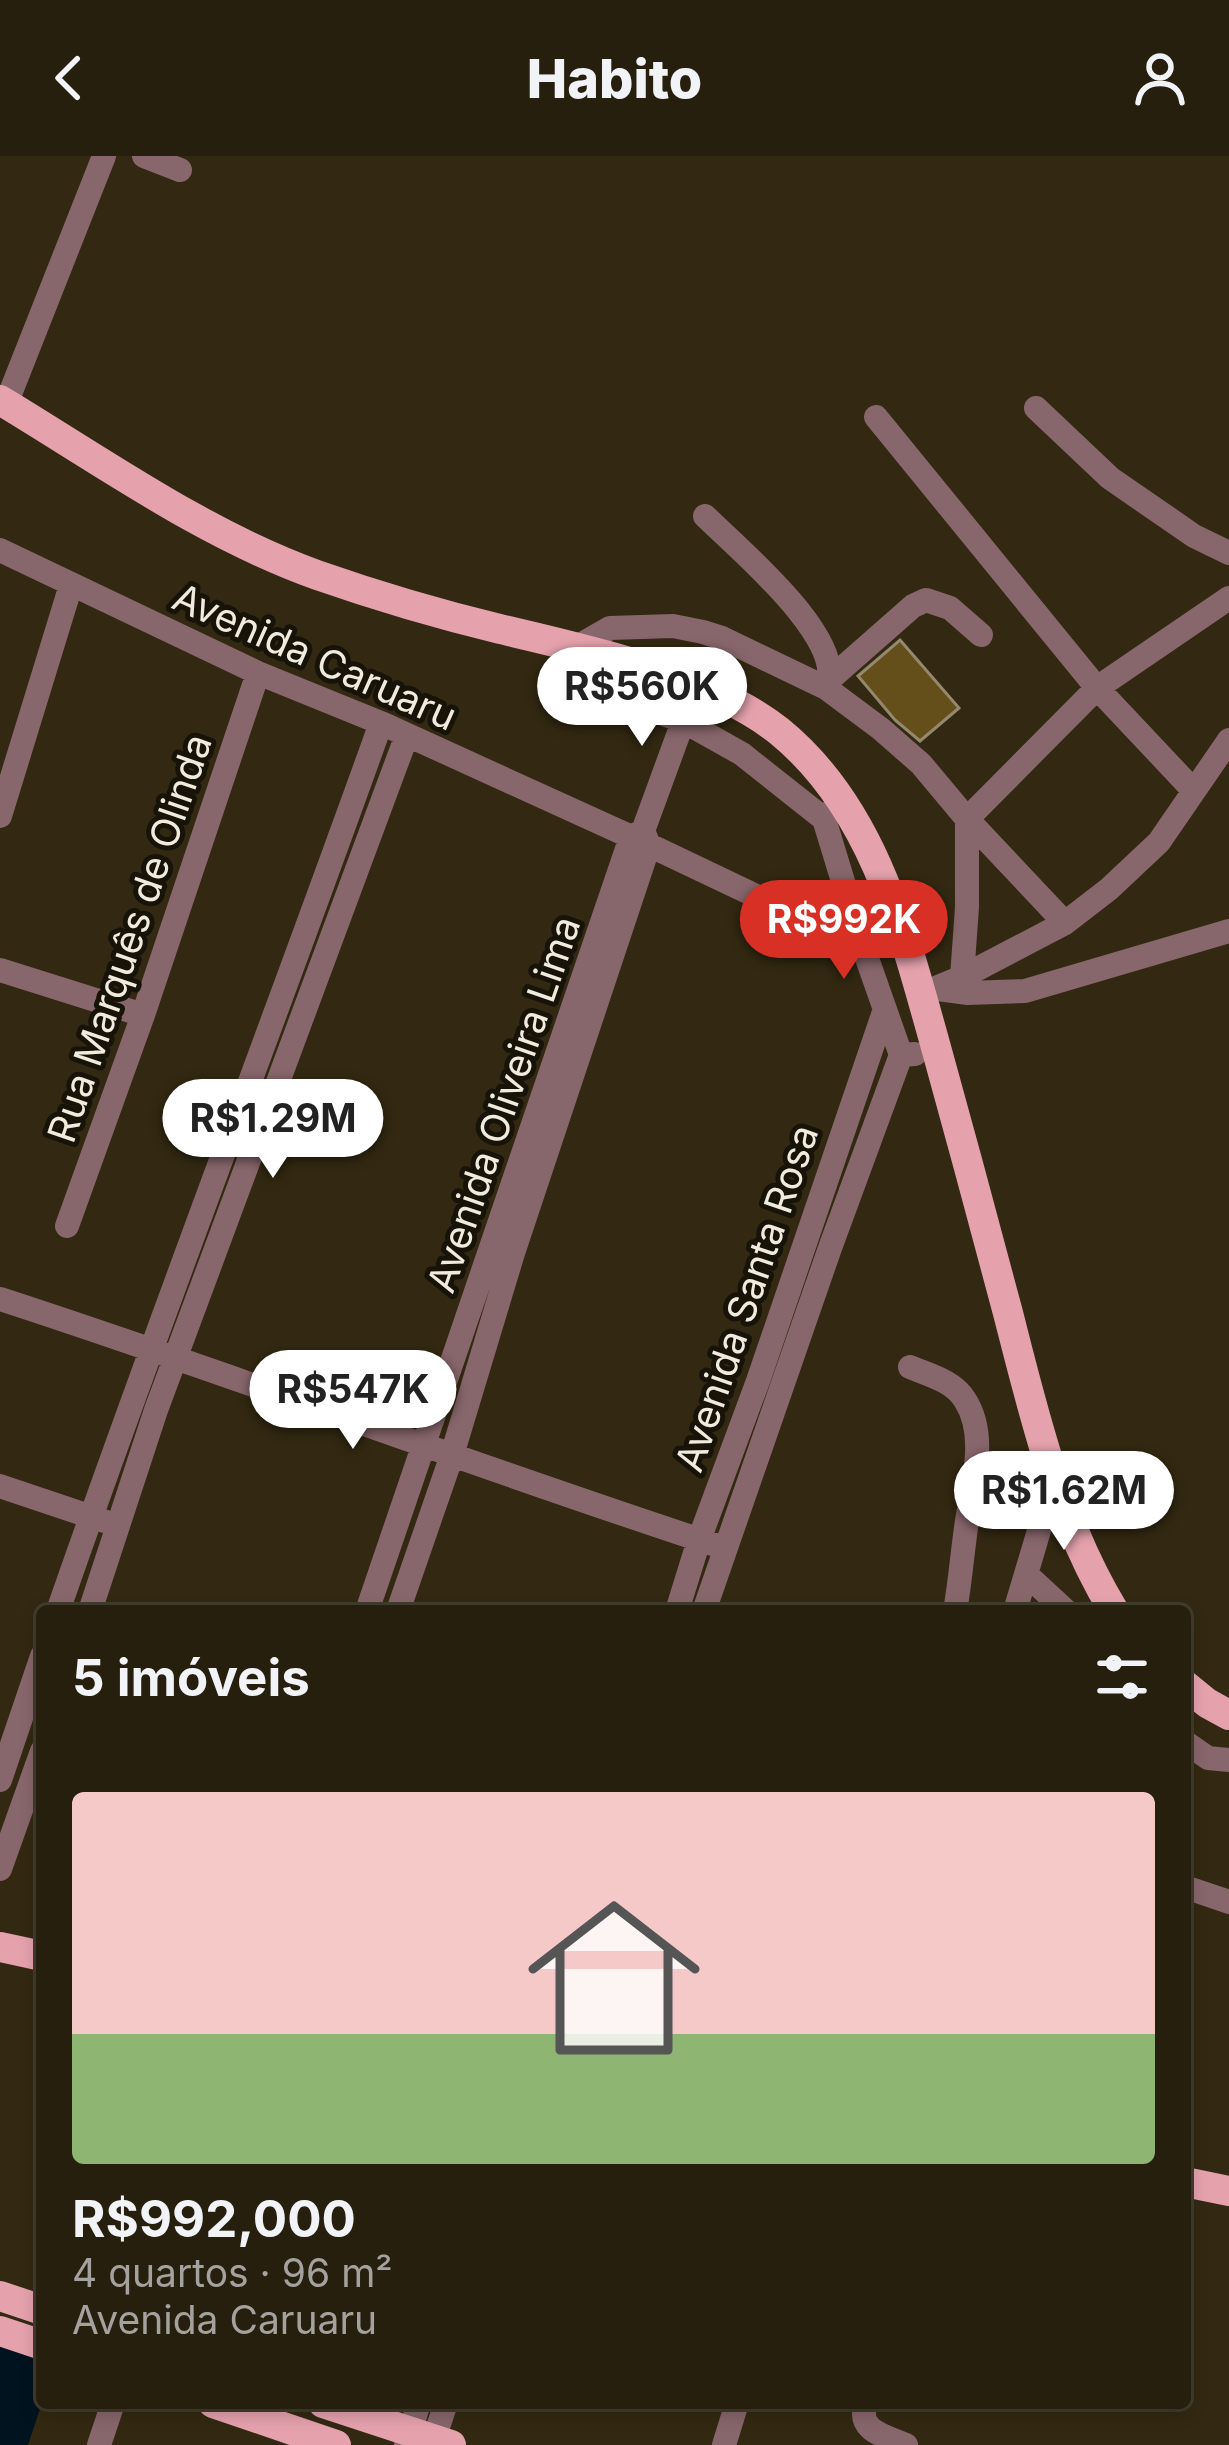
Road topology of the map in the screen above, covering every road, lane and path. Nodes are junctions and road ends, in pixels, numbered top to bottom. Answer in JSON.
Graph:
{"nodes":[{"id":1,"x":104,"y":156,"type":"edge"},
{"id":2,"x":144,"y":156,"type":"edge"},
{"id":3,"x":181,"y":170,"type":"dead end"},
{"id":4,"x":3,"y":402,"type":"edge"},
{"id":5,"x":1036,"y":408,"type":"dead end"},
{"id":6,"x":876,"y":417,"type":"dead end"},
{"id":7,"x":705,"y":516,"type":"dead end"},
{"id":8,"x":0,"y":550,"type":"edge"},
{"id":9,"x":1229,"y":554,"type":"edge"},
{"id":10,"x":71,"y":585,"type":"junction"},
{"id":11,"x":1229,"y":598,"type":"edge"},
{"id":12,"x":981,"y":635,"type":"dead end"},
{"id":13,"x":578,"y":647,"type":"junction"},
{"id":14,"x":259,"y":673,"type":"junction"},
{"id":15,"x":578,"y":682,"type":"dead end"},
{"id":16,"x":828,"y":684,"type":"junction"},
{"id":17,"x":696,"y":686,"type":"junction"},
{"id":18,"x":1097,"y":688,"type":"junction"},
{"id":19,"x":685,"y":722,"type":"junction"},
{"id":20,"x":381,"y":723,"type":"junction"},
{"id":21,"x":407,"y":735,"type":"junction"},
{"id":22,"x":1229,"y":740,"type":"edge"},
{"id":23,"x":1194,"y":790,"type":"junction"},
{"id":24,"x":833,"y":809,"type":"junction"},
{"id":25,"x":0,"y":816,"type":"edge"},
{"id":26,"x":967,"y":819,"type":"junction"},
{"id":27,"x":641,"y":838,"type":"junction"},
{"id":28,"x":314,"y":910,"type":"junction"},
{"id":29,"x":339,"y":920,"type":"junction"},
{"id":30,"x":1065,"y":923,"type":"junction"},
{"id":31,"x":1229,"y":931,"type":"edge"},
{"id":32,"x":863,"y":947,"type":"junction"},
{"id":33,"x":0,"y":970,"type":"edge"},
{"id":34,"x":962,"y":977,"type":"junction"},
{"id":35,"x":929,"y":991,"type":"junction"},
{"id":36,"x":885,"y":1010,"type":"junction"},
{"id":37,"x":583,"y":1013,"type":"junction"},
{"id":38,"x":143,"y":1015,"type":"junction"},
{"id":39,"x":901,"y":1054,"type":"junction"},
{"id":40,"x":938,"y":1054,"type":"junction"},
{"id":41,"x":67,"y":1226,"type":"dead end"},
{"id":42,"x":0,"y":1299,"type":"edge"},
{"id":43,"x":150,"y":1348,"type":"junction"},
{"id":44,"x":176,"y":1356,"type":"junction"},
{"id":45,"x":910,"y":1367,"type":"dead end"},
{"id":46,"x":424,"y":1445,"type":"junction"},
{"id":47,"x":452,"y":1455,"type":"junction"},
{"id":48,"x":1055,"y":1477,"type":"junction"},
{"id":49,"x":0,"y":1486,"type":"edge"},
{"id":50,"x":91,"y":1516,"type":"junction"},
{"id":51,"x":118,"y":1526,"type":"junction"},
{"id":52,"x":699,"y":1540,"type":"junction"},
{"id":53,"x":725,"y":1548,"type":"junction"},
{"id":54,"x":1026,"y":1574,"type":"junction"},
{"id":55,"x":60,"y":1605,"type":"edge"},
{"id":56,"x":92,"y":1605,"type":"edge"},
{"id":57,"x":369,"y":1605,"type":"edge"},
{"id":58,"x":400,"y":1605,"type":"edge"},
{"id":59,"x":679,"y":1605,"type":"edge"},
{"id":60,"x":706,"y":1605,"type":"edge"},
{"id":61,"x":956,"y":1605,"type":"edge"},
{"id":62,"x":1017,"y":1605,"type":"edge"},
{"id":63,"x":1060,"y":1605,"type":"edge"},
{"id":64,"x":1111,"y":1605,"type":"edge"},
{"id":65,"x":36,"y":1674,"type":"edge"},
{"id":66,"x":1191,"y":1690,"type":"edge"},
{"id":67,"x":1229,"y":1715,"type":"edge"},
{"id":68,"x":1191,"y":1746,"type":"edge"},
{"id":69,"x":1229,"y":1760,"type":"edge"},
{"id":70,"x":36,"y":1768,"type":"edge"},
{"id":71,"x":0,"y":1780,"type":"edge"},
{"id":72,"x":0,"y":1869,"type":"edge"},
{"id":73,"x":1191,"y":1890,"type":"edge"},
{"id":74,"x":1229,"y":1902,"type":"edge"},
{"id":75,"x":0,"y":1947,"type":"edge"},
{"id":76,"x":36,"y":1955,"type":"edge"},
{"id":77,"x":1191,"y":2183,"type":"edge"},
{"id":78,"x":1229,"y":2191,"type":"edge"},
{"id":79,"x":0,"y":2296,"type":"edge"},
{"id":80,"x":36,"y":2308,"type":"edge"},
{"id":81,"x":0,"y":2331,"type":"edge"},
{"id":82,"x":36,"y":2343,"type":"edge"},
{"id":83,"x":111,"y":2409,"type":"edge"},
{"id":84,"x":231,"y":2409,"type":"edge"},
{"id":85,"x":342,"y":2409,"type":"edge"},
{"id":86,"x":442,"y":2409,"type":"edge"},
{"id":87,"x":735,"y":2409,"type":"edge"},
{"id":88,"x":864,"y":2409,"type":"edge"},
{"id":89,"x":425,"y":2435,"type":"edge"},
{"id":90,"x":99,"y":2445,"type":"edge"},
{"id":91,"x":336,"y":2445,"type":"edge"},
{"id":92,"x":724,"y":2445,"type":"edge"},
{"id":93,"x":906,"y":2445,"type":"edge"}],
"edges":[{"from":1,"to":4,"type":"street"},
{"from":2,"to":3,"type":"street"},
{"from":4,"to":13,"type":"main road"},
{"from":5,"to":9,"type":"street"},
{"from":6,"to":18,"type":"street"},
{"from":7,"to":16,"type":"street"},
{"from":8,"to":10,"type":"street","name":"Avenida Caruaru"},
{"from":10,"to":14,"type":"street","name":"Avenida Caruaru"},
{"from":10,"to":25,"type":"street"},
{"from":11,"to":18,"type":"street"},
{"from":12,"to":16,"type":"street"},
{"from":13,"to":16,"type":"street"},
{"from":13,"to":17,"type":"main road"},
{"from":14,"to":20,"type":"street","name":"Avenida Caruaru"},
{"from":14,"to":38,"type":"street","name":"Rua Marquês de Olinda"},
{"from":15,"to":19,"type":"street"},
{"from":16,"to":26,"type":"street"},
{"from":17,"to":19,"type":"street","name":"Avenida Oliveira Lima"},
{"from":17,"to":24,"type":"main road"},
{"from":18,"to":23,"type":"street"},
{"from":18,"to":26,"type":"street"},
{"from":19,"to":24,"type":"street"},
{"from":19,"to":27,"type":"street","name":"Avenida Oliveira Lima"},
{"from":20,"to":21,"type":"street","name":"Avenida Caruaru"},
{"from":20,"to":28,"type":"street"},
{"from":21,"to":27,"type":"street","name":"Avenida Caruaru"},
{"from":21,"to":29,"type":"street"},
{"from":22,"to":23,"type":"street"},
{"from":23,"to":30,"type":"street"},
{"from":24,"to":32,"type":"street"},
{"from":24,"to":35,"type":"main road"},
{"from":26,"to":30,"type":"street"},
{"from":26,"to":34,"type":"street"},
{"from":27,"to":32,"type":"street","name":"Avenida Caruaru"},
{"from":27,"to":37,"type":"street","name":"Avenida Oliveira Lima"},
{"from":28,"to":29,"type":"street"},
{"from":28,"to":43,"type":"street"},
{"from":29,"to":44,"type":"street"},
{"from":30,"to":34,"type":"street"},
{"from":31,"to":35,"type":"street"},
{"from":32,"to":36,"type":"street"},
{"from":33,"to":38,"type":"street"},
{"from":34,"to":35,"type":"street"},
{"from":35,"to":40,"type":"main road"},
{"from":36,"to":39,"type":"street"},
{"from":36,"to":52,"type":"street","name":"Avenida Santa Rosa"},
{"from":37,"to":46,"type":"street","name":"Avenida Oliveira Lima"},
{"from":37,"to":47,"type":"street","name":"Avenida Oliveira Lima"},
{"from":38,"to":41,"type":"street","name":"Rua Marquês de Olinda"},
{"from":39,"to":40,"type":"street"},
{"from":39,"to":53,"type":"street","name":"Avenida Santa Rosa"},
{"from":40,"to":48,"type":"main road"},
{"from":42,"to":43,"type":"street"},
{"from":43,"to":44,"type":"street"},
{"from":43,"to":50,"type":"street"},
{"from":44,"to":46,"type":"street"},
{"from":44,"to":51,"type":"street"},
{"from":45,"to":61,"type":"street"},
{"from":46,"to":47,"type":"street"},
{"from":46,"to":57,"type":"street","name":"Avenida Oliveira Lima"},
{"from":47,"to":52,"type":"street"},
{"from":47,"to":58,"type":"street","name":"Avenida Oliveira Lima"},
{"from":48,"to":54,"type":"street"},
{"from":48,"to":64,"type":"main road"},
{"from":49,"to":50,"type":"street"},
{"from":50,"to":51,"type":"street"},
{"from":50,"to":55,"type":"street"},
{"from":51,"to":56,"type":"street"},
{"from":52,"to":53,"type":"street"},
{"from":52,"to":59,"type":"street","name":"Avenida Santa Rosa"},
{"from":53,"to":60,"type":"street","name":"Avenida Santa Rosa"},
{"from":54,"to":62,"type":"street"},
{"from":54,"to":63,"type":"street"},
{"from":65,"to":71,"type":"street"},
{"from":66,"to":67,"type":"main road"},
{"from":68,"to":69,"type":"street"},
{"from":70,"to":72,"type":"street"},
{"from":73,"to":74,"type":"street"},
{"from":75,"to":76,"type":"main road"},
{"from":77,"to":78,"type":"main road"},
{"from":79,"to":80,"type":"main road"},
{"from":81,"to":82,"type":"main road"},
{"from":83,"to":90,"type":"street"},
{"from":84,"to":91,"type":"main road"},
{"from":85,"to":89,"type":"main road"},
{"from":86,"to":89,"type":"street"},
{"from":87,"to":92,"type":"street"},
{"from":88,"to":93,"type":"street"}]}
